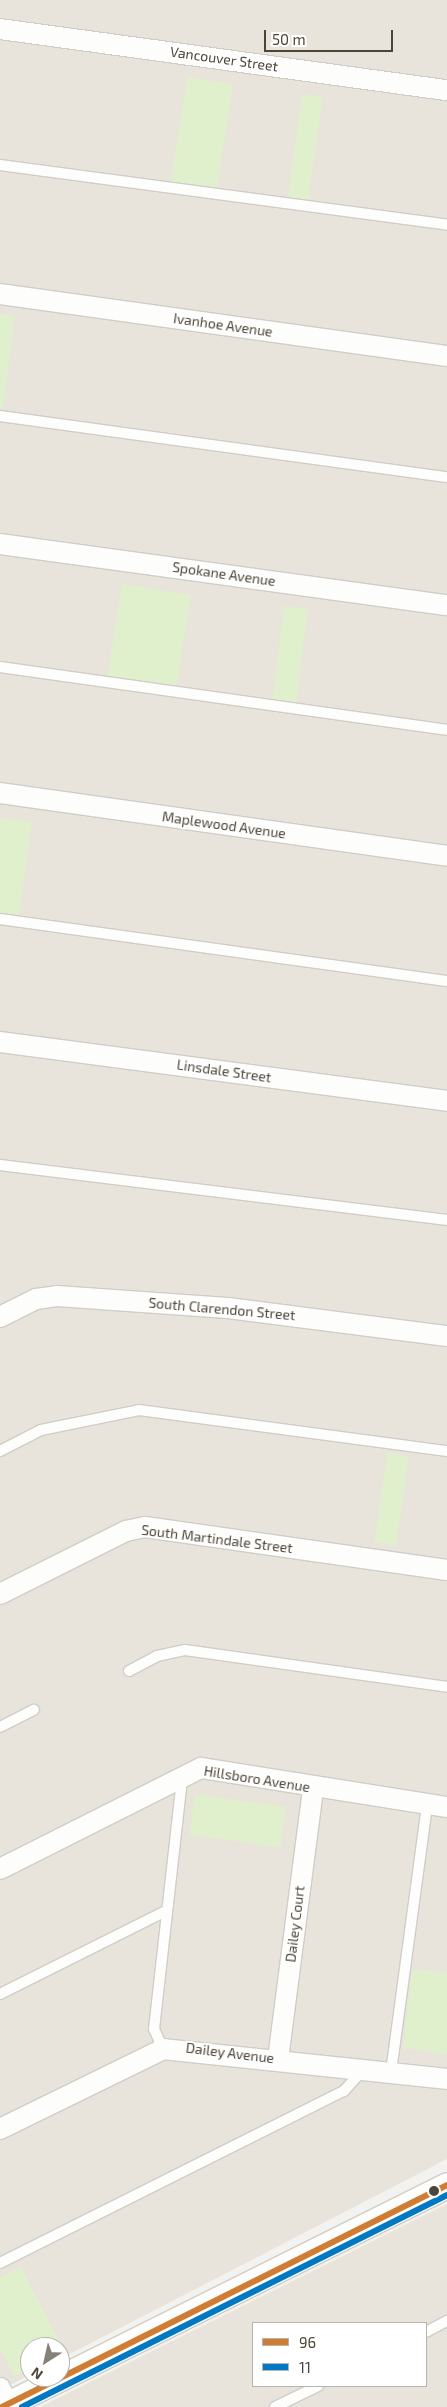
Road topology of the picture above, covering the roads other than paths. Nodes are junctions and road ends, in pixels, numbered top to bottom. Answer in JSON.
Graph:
{"nodes":[{"id":1,"x":0,"y":29,"type":"edge"},
{"id":2,"x":447,"y":90,"type":"edge"},
{"id":3,"x":0,"y":165,"type":"edge"},
{"id":4,"x":447,"y":225,"type":"edge"},
{"id":5,"x":0,"y":294,"type":"edge"},
{"id":6,"x":447,"y":356,"type":"edge"},
{"id":7,"x":0,"y":416,"type":"edge"},
{"id":8,"x":447,"y":477,"type":"edge"},
{"id":9,"x":0,"y":544,"type":"edge"},
{"id":10,"x":447,"y":605,"type":"edge"},
{"id":11,"x":0,"y":667,"type":"edge"},
{"id":12,"x":447,"y":730,"type":"edge"},
{"id":13,"x":0,"y":794,"type":"edge"},
{"id":14,"x":447,"y":856,"type":"edge"},
{"id":15,"x":0,"y":919,"type":"edge"},
{"id":16,"x":447,"y":981,"type":"edge"},
{"id":17,"x":0,"y":1042,"type":"edge"},
{"id":18,"x":447,"y":1101,"type":"edge"},
{"id":19,"x":3,"y":1168,"type":"edge"},
{"id":20,"x":447,"y":1220,"type":"edge"},
{"id":21,"x":0,"y":1317,"type":"edge"},
{"id":22,"x":447,"y":1336,"type":"edge"},
{"id":23,"x":0,"y":1451,"type":"edge"},
{"id":24,"x":447,"y":1451,"type":"edge"},
{"id":25,"x":447,"y":1570,"type":"edge"},
{"id":26,"x":0,"y":1594,"type":"edge"},
{"id":27,"x":129,"y":1671,"type":"dead end"},
{"id":28,"x":447,"y":1687,"type":"edge"},
{"id":29,"x":34,"y":1710,"type":"dead end"},
{"id":30,"x":0,"y":1727,"type":"edge"},
{"id":31,"x":182,"y":1774,"type":"junction"},
{"id":32,"x":313,"y":1788,"type":"junction"},
{"id":33,"x":437,"y":1805,"type":"edge"},
{"id":34,"x":0,"y":1869,"type":"edge"},
{"id":35,"x":166,"y":1911,"type":"junction"},
{"id":36,"x":0,"y":1994,"type":"edge"},
{"id":37,"x":163,"y":2049,"type":"junction"},
{"id":38,"x":278,"y":2059,"type":"junction"},
{"id":39,"x":364,"y":2069,"type":"junction"},
{"id":40,"x":392,"y":2072,"type":"junction"},
{"id":41,"x":447,"y":2079,"type":"edge"},
{"id":42,"x":0,"y":2129,"type":"edge"},
{"id":43,"x":447,"y":2184,"type":"edge"},
{"id":44,"x":0,"y":2263,"type":"edge"},
{"id":45,"x":447,"y":2322,"type":"edge"},
{"id":46,"x":427,"y":2332,"type":"edge"},
{"id":47,"x":316,"y":2387,"type":"edge"},
{"id":48,"x":5,"y":2402,"type":"edge"},
{"id":49,"x":275,"y":2407,"type":"edge"}],
"edges":[{"from":1,"to":2,"type":"street","name":"Vancouver Street"},
{"from":3,"to":4,"type":"lane"},
{"from":5,"to":6,"type":"street","name":"Ivanhoe Avenue"},
{"from":7,"to":8,"type":"lane"},
{"from":9,"to":10,"type":"street","name":"Spokane Avenue"},
{"from":11,"to":12,"type":"lane"},
{"from":13,"to":14,"type":"street","name":"Maplewood Avenue"},
{"from":15,"to":16,"type":"lane"},
{"from":17,"to":18,"type":"street","name":"Linsdale Street"},
{"from":19,"to":20,"type":"lane"},
{"from":21,"to":22,"type":"street","name":"South Clarendon Street"},
{"from":23,"to":24,"type":"lane"},
{"from":25,"to":26,"type":"street","name":"South Martindale Street"},
{"from":27,"to":28,"type":"lane"},
{"from":29,"to":30,"type":"lane"},
{"from":31,"to":32,"type":"street","name":"Hillsboro Avenue"},
{"from":31,"to":34,"type":"street","name":"Hillsboro Avenue"},
{"from":31,"to":35,"type":"lane"},
{"from":32,"to":33,"type":"street","name":"Hillsboro Avenue"},
{"from":32,"to":38,"type":"street","name":"Dailey Court"},
{"from":33,"to":40,"type":"lane"},
{"from":35,"to":36,"type":"lane"},
{"from":35,"to":37,"type":"lane"},
{"from":37,"to":38,"type":"street","name":"Dailey Avenue"},
{"from":37,"to":42,"type":"street"},
{"from":38,"to":39,"type":"street","name":"Dailey Avenue"},
{"from":39,"to":40,"type":"street","name":"Dailey Avenue"},
{"from":39,"to":44,"type":"lane"},
{"from":40,"to":41,"type":"street","name":"Dailey Avenue"},
{"from":43,"to":48,"type":"street"},
{"from":45,"to":46,"type":"lane"},
{"from":47,"to":49,"type":"lane"}]}
